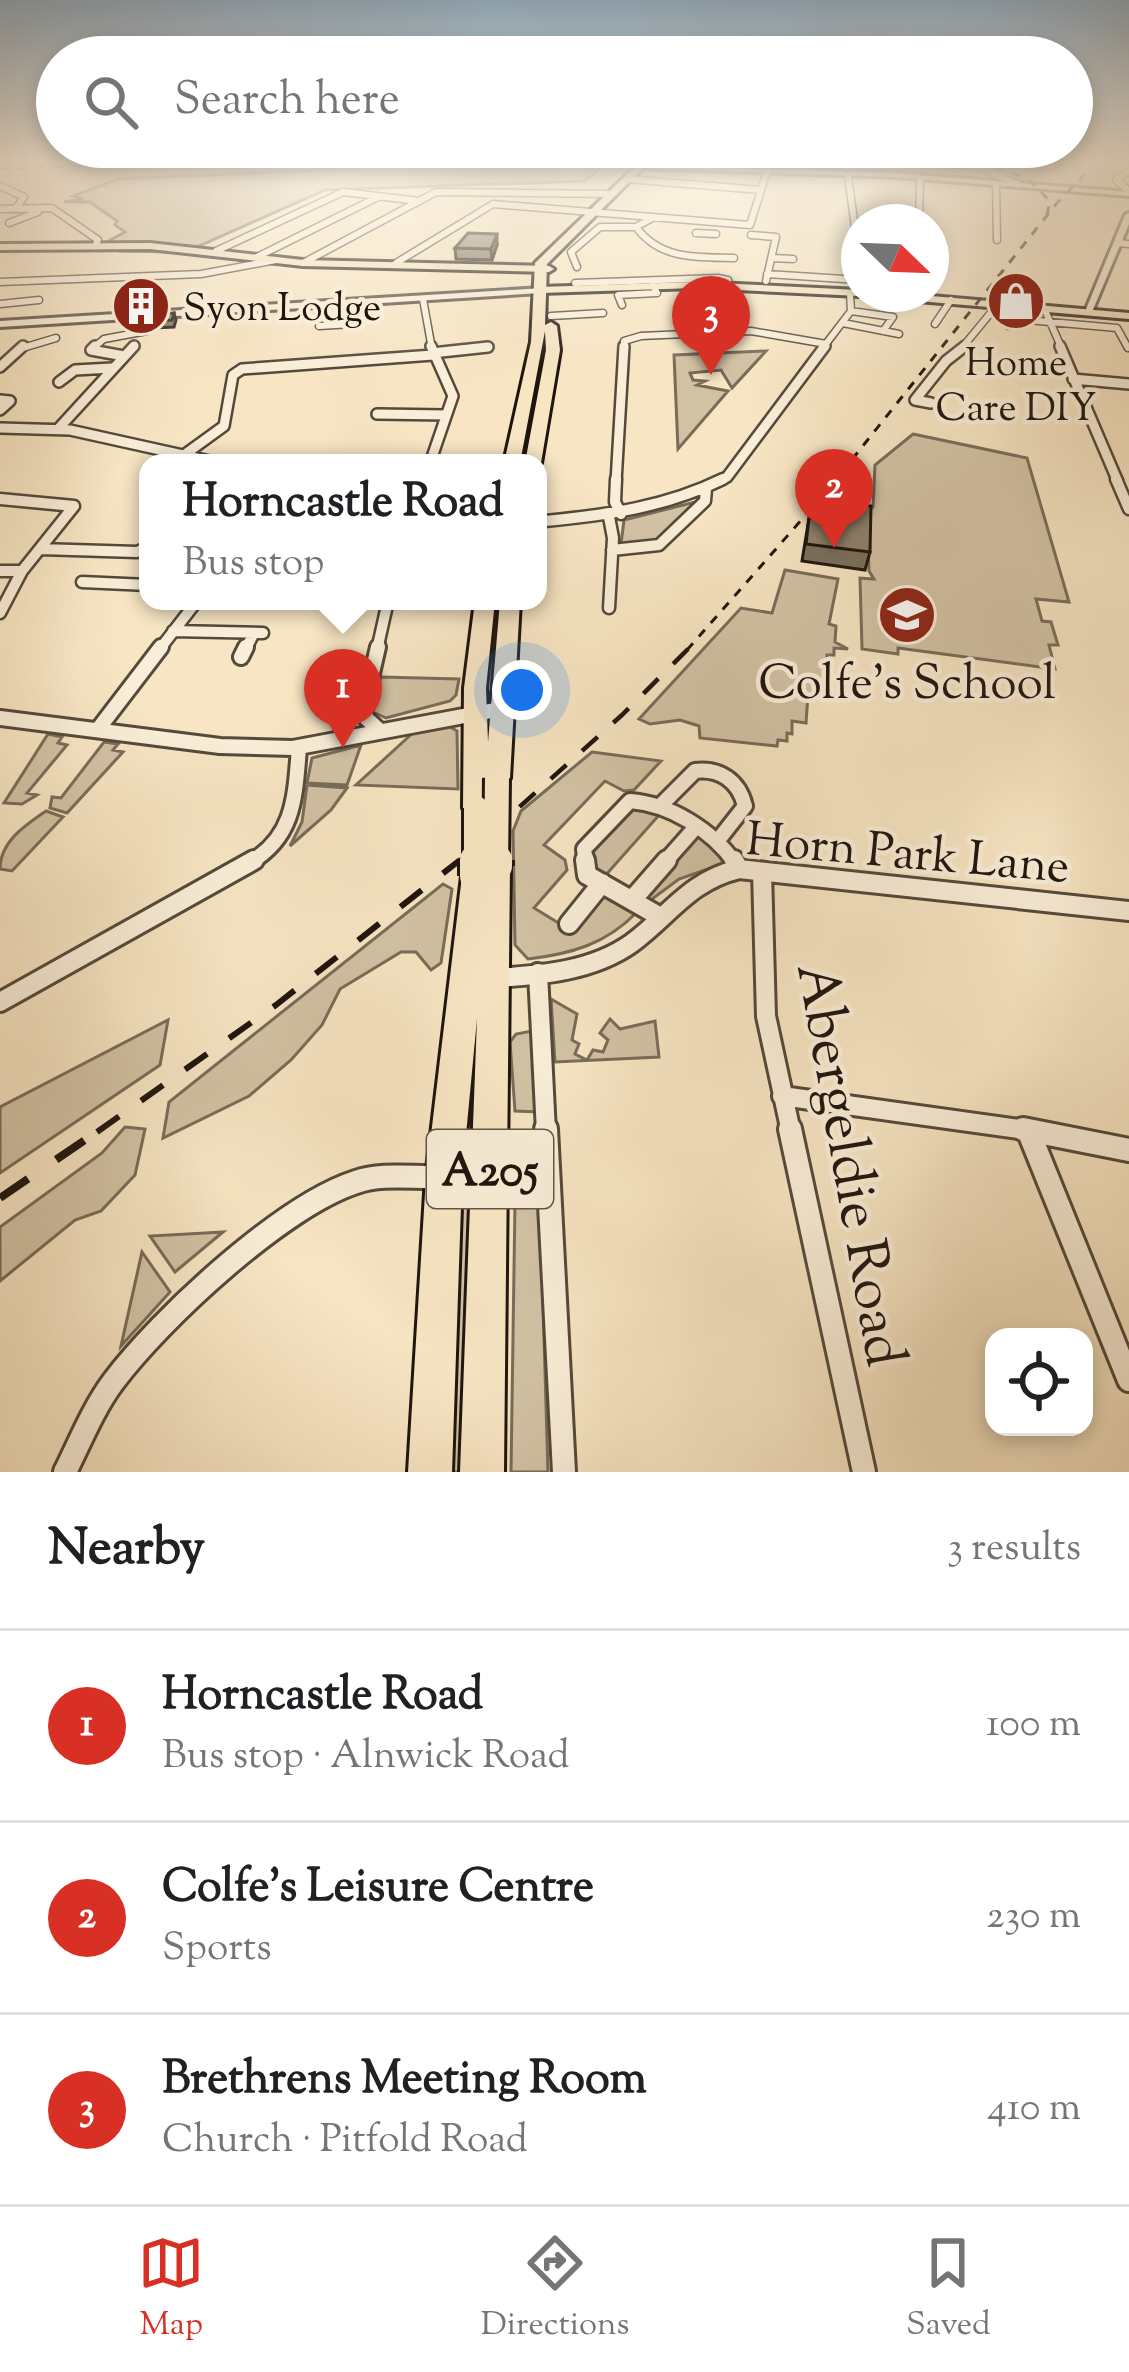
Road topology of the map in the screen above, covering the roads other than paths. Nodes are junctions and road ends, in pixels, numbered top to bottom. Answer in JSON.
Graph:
{"nodes":[{"id":1,"x":82,"y":229,"type":"edge"},
{"id":2,"x":264,"y":229,"type":"edge"},
{"id":3,"x":315,"y":229,"type":"edge"},
{"id":4,"x":367,"y":229,"type":"edge"},
{"id":5,"x":454,"y":229,"type":"edge"},
{"id":6,"x":577,"y":229,"type":"edge"},
{"id":7,"x":599,"y":229,"type":"edge"},
{"id":8,"x":637,"y":229,"type":"edge"},
{"id":9,"x":709,"y":229,"type":"edge"},
{"id":10,"x":710,"y":229,"type":"edge"},
{"id":11,"x":997,"y":229,"type":"edge"},
{"id":12,"x":1123,"y":229,"type":"edge"},
{"id":13,"x":717,"y":230,"type":"junction"},
{"id":14,"x":750,"y":230,"type":"joint"},
{"id":15,"x":696,"y":233,"type":"dead end"},
{"id":16,"x":776,"y":237,"type":"junction"},
{"id":17,"x":790,"y":238,"type":"dead end"},
{"id":18,"x":997,"y":240,"type":"dead end"},
{"id":19,"x":1117,"y":243,"type":"junction"},
{"id":20,"x":1129,"y":244,"type":"edge"},
{"id":21,"x":95,"y":246,"type":"junction"},
{"id":22,"x":0,"y":247,"type":"edge"},
{"id":23,"x":216,"y":251,"type":"junction"},
{"id":24,"x":257,"y":257,"type":"junction"},
{"id":25,"x":793,"y":257,"type":"dead end"},
{"id":26,"x":734,"y":258,"type":"dead end"},
{"id":27,"x":773,"y":258,"type":"junction"},
{"id":28,"x":276,"y":260,"type":"junction"},
{"id":29,"x":303,"y":263,"type":"junction"},
{"id":30,"x":396,"y":263,"type":"junction"},
{"id":31,"x":502,"y":267,"type":"junction"},
{"id":32,"x":577,"y":267,"type":"dead end"},
{"id":33,"x":544,"y":268,"type":"junction"},
{"id":34,"x":766,"y":280,"type":"junction"},
{"id":35,"x":841,"y":280,"type":"edge"},
{"id":36,"x":0,"y":282,"type":"edge"},
{"id":37,"x":577,"y":286,"type":"junction"},
{"id":38,"x":652,"y":286,"type":"junction"},
{"id":39,"x":728,"y":286,"type":"junction"},
{"id":40,"x":545,"y":291,"type":"junction"},
{"id":41,"x":841,"y":291,"type":"edge"},
{"id":42,"x":423,"y":299,"type":"junction"},
{"id":43,"x":39,"y":300,"type":"dead end"},
{"id":44,"x":951,"y":300,"type":"joint"},
{"id":45,"x":332,"y":302,"type":"junction"},
{"id":46,"x":0,"y":303,"type":"edge"},
{"id":47,"x":998,"y":304,"type":"junction"},
{"id":48,"x":622,"y":305,"type":"dead end"},
{"id":49,"x":1044,"y":308,"type":"junction"},
{"id":50,"x":850,"y":312,"type":"edge"},
{"id":51,"x":858,"y":312,"type":"edge"},
{"id":52,"x":1087,"y":312,"type":"junction"},
{"id":53,"x":603,"y":314,"type":"dead end"},
{"id":54,"x":551,"y":316,"type":"junction"},
{"id":55,"x":1129,"y":316,"type":"edge"},
{"id":56,"x":1050,"y":322,"type":"junction"},
{"id":57,"x":843,"y":323,"type":"junction"},
{"id":58,"x":352,"y":324,"type":"dead end"},
{"id":59,"x":935,"y":324,"type":"dead end"},
{"id":60,"x":2,"y":326,"type":"edge"},
{"id":61,"x":319,"y":326,"type":"dead end"},
{"id":62,"x":331,"y":326,"type":"junction"},
{"id":63,"x":1008,"y":326,"type":"dead end"},
{"id":64,"x":147,"y":331,"type":"dead end"},
{"id":65,"x":883,"y":331,"type":"junction"},
{"id":66,"x":899,"y":334,"type":"dead end"},
{"id":67,"x":56,"y":338,"type":"dead end"},
{"id":68,"x":826,"y":344,"type":"junction"},
{"id":69,"x":135,"y":345,"type":"dead end"},
{"id":70,"x":488,"y":347,"type":"dead end"},
{"id":71,"x":1128,"y":348,"type":"edge"},
{"id":72,"x":433,"y":354,"type":"junction"},
{"id":73,"x":124,"y":356,"type":"junction"},
{"id":74,"x":0,"y":367,"type":"edge"},
{"id":75,"x":112,"y":368,"type":"junction"},
{"id":76,"x":1073,"y":379,"type":"junction"},
{"id":77,"x":59,"y":382,"type":"dead end"},
{"id":78,"x":1129,"y":384,"type":"edge"},
{"id":79,"x":0,"y":400,"type":"edge"},
{"id":80,"x":931,"y":404,"type":"dead end"},
{"id":81,"x":0,"y":410,"type":"edge"},
{"id":82,"x":377,"y":414,"type":"dead end"},
{"id":83,"x":446,"y":416,"type":"junction"},
{"id":84,"x":0,"y":428,"type":"edge"},
{"id":85,"x":58,"y":429,"type":"junction"},
{"id":86,"x":179,"y":454,"type":"edge"},
{"id":87,"x":185,"y":454,"type":"edge"},
{"id":88,"x":433,"y":454,"type":"edge"},
{"id":89,"x":514,"y":454,"type":"edge"},
{"id":90,"x":535,"y":454,"type":"edge"},
{"id":91,"x":706,"y":489,"type":"junction"},
{"id":92,"x":0,"y":500,"type":"edge"},
{"id":93,"x":1128,"y":504,"type":"edge"},
{"id":94,"x":615,"y":515,"type":"junction"},
{"id":95,"x":547,"y":521,"type":"edge"},
{"id":96,"x":40,"y":549,"type":"junction"},
{"id":97,"x":612,"y":550,"type":"junction"},
{"id":98,"x":139,"y":551,"type":"edge"},
{"id":99,"x":0,"y":571,"type":"edge"},
{"id":100,"x":22,"y":571,"type":"junction"},
{"id":101,"x":82,"y":582,"type":"dead end"},
{"id":102,"x":139,"y":585,"type":"edge"},
{"id":103,"x":609,"y":608,"type":"dead end"},
{"id":104,"x":190,"y":610,"type":"edge"},
{"id":105,"x":386,"y":610,"type":"edge"},
{"id":106,"x":485,"y":610,"type":"edge"},
{"id":107,"x":508,"y":610,"type":"edge"},
{"id":108,"x":0,"y":613,"type":"edge"},
{"id":109,"x":173,"y":631,"type":"junction"},
{"id":110,"x":242,"y":657,"type":"dead end"},
{"id":111,"x":487,"y":710,"type":"junction"},
{"id":112,"x":0,"y":718,"type":"edge"},
{"id":113,"x":99,"y":728,"type":"junction"},
{"id":114,"x":379,"y":730,"type":"junction"},
{"id":115,"x":299,"y":748,"type":"junction"},
{"id":116,"x":659,"y":807,"type":"junction"},
{"id":117,"x":695,"y":828,"type":"junction"},
{"id":118,"x":719,"y":839,"type":"junction"},
{"id":119,"x":750,"y":870,"type":"junction"},
{"id":120,"x":486,"y":871,"type":"junction"},
{"id":121,"x":602,"y":883,"type":"junction"},
{"id":122,"x":632,"y":900,"type":"junction"},
{"id":123,"x":1129,"y":911,"type":"edge"},
{"id":124,"x":657,"y":915,"type":"junction"},
{"id":125,"x":568,"y":924,"type":"dead end"},
{"id":126,"x":538,"y":973,"type":"junction"},
{"id":127,"x":496,"y":978,"type":"junction"},
{"id":128,"x":0,"y":1001,"type":"edge"},
{"id":129,"x":782,"y":1096,"type":"junction"},
{"id":130,"x":1028,"y":1130,"type":"junction"},
{"id":131,"x":1129,"y":1150,"type":"edge"},
{"id":132,"x":444,"y":1177,"type":"junction"},
{"id":133,"x":1129,"y":1380,"type":"edge"},
{"id":134,"x":65,"y":1472,"type":"edge"},
{"id":135,"x":430,"y":1472,"type":"edge"},
{"id":136,"x":482,"y":1472,"type":"edge"},
{"id":137,"x":564,"y":1472,"type":"edge"},
{"id":138,"x":864,"y":1472,"type":"edge"}],
"edges":[{"from":1,"to":21,"type":"street"},
{"from":2,"to":23,"type":"street"},
{"from":3,"to":24,"type":"street"},
{"from":4,"to":29,"type":"street"},
{"from":5,"to":30,"type":"street"},
{"from":6,"to":33,"type":"highway"},
{"from":7,"to":32,"type":"street"},
{"from":8,"to":26,"type":"street"},
{"from":9,"to":13,"type":"street"},
{"from":10,"to":13,"type":"street"},
{"from":11,"to":18,"type":"street"},
{"from":12,"to":19,"type":"street"},
{"from":13,"to":14,"type":"street"},
{"from":13,"to":15,"type":"street"},
{"from":14,"to":16,"type":"street"},
{"from":16,"to":17,"type":"street"},
{"from":16,"to":27,"type":"street"},
{"from":19,"to":20,"type":"street"},
{"from":19,"to":52,"type":"street"},
{"from":21,"to":22,"type":"main road"},
{"from":21,"to":23,"type":"main road"},
{"from":23,"to":24,"type":"main road"},
{"from":24,"to":28,"type":"main road"},
{"from":25,"to":27,"type":"street"},
{"from":27,"to":34,"type":"street"},
{"from":28,"to":29,"type":"main road"},
{"from":28,"to":36,"type":"street"},
{"from":29,"to":30,"type":"main road"},
{"from":30,"to":31,"type":"main road"},
{"from":31,"to":33,"type":"main road"},
{"from":31,"to":33,"type":"main road"},
{"from":33,"to":40,"type":"highway"},
{"from":34,"to":35,"type":"street"},
{"from":34,"to":39,"type":"main road"},
{"from":34,"to":41,"type":"main road"},
{"from":37,"to":38,"type":"main road"},
{"from":37,"to":39,"type":"street"},
{"from":37,"to":40,"type":"main road"},
{"from":38,"to":39,"type":"main road"},
{"from":38,"to":48,"type":"street"},
{"from":40,"to":42,"type":"street"},
{"from":40,"to":54,"type":"highway"},
{"from":40,"to":89,"type":"highway"},
{"from":42,"to":45,"type":"street"},
{"from":42,"to":72,"type":"street"},
{"from":43,"to":46,"type":"street"},
{"from":44,"to":47,"type":"main road"},
{"from":44,"to":59,"type":"street"},
{"from":45,"to":60,"type":"street"},
{"from":45,"to":62,"type":"street"},
{"from":47,"to":49,"type":"main road"},
{"from":47,"to":80,"type":"street"},
{"from":49,"to":52,"type":"main road"},
{"from":49,"to":56,"type":"street"},
{"from":50,"to":57,"type":"street"},
{"from":51,"to":65,"type":"street"},
{"from":52,"to":55,"type":"main road"},
{"from":53,"to":54,"type":"street"},
{"from":54,"to":90,"type":"highway"},
{"from":56,"to":63,"type":"street"},
{"from":56,"to":71,"type":"street"},
{"from":56,"to":76,"type":"street"},
{"from":57,"to":65,"type":"street"},
{"from":57,"to":68,"type":"street"},
{"from":58,"to":62,"type":"street"},
{"from":61,"to":62,"type":"street"},
{"from":64,"to":73,"type":"street"},
{"from":65,"to":66,"type":"street"},
{"from":67,"to":74,"type":"street"},
{"from":68,"to":91,"type":"street"},
{"from":68,"to":94,"type":"street"},
{"from":69,"to":73,"type":"street"},
{"from":70,"to":72,"type":"street"},
{"from":72,"to":83,"type":"street"},
{"from":72,"to":87,"type":"street"},
{"from":73,"to":75,"type":"street"},
{"from":75,"to":77,"type":"street"},
{"from":75,"to":85,"type":"street"},
{"from":76,"to":78,"type":"street"},
{"from":76,"to":93,"type":"street"},
{"from":79,"to":81,"type":"street"},
{"from":82,"to":83,"type":"street"},
{"from":83,"to":88,"type":"street"},
{"from":84,"to":85,"type":"street"},
{"from":85,"to":86,"type":"street"},
{"from":91,"to":94,"type":"street"},
{"from":91,"to":97,"type":"street"},
{"from":92,"to":96,"type":"street"},
{"from":94,"to":95,"type":"street"},
{"from":94,"to":97,"type":"street"},
{"from":96,"to":98,"type":"street"},
{"from":96,"to":100,"type":"street"},
{"from":97,"to":103,"type":"street"},
{"from":99,"to":100,"type":"street"},
{"from":100,"to":108,"type":"street"},
{"from":101,"to":102,"type":"street"},
{"from":104,"to":109,"type":"street"},
{"from":105,"to":114,"type":"street"},
{"from":106,"to":111,"type":"highway","number":"A205"},
{"from":107,"to":111,"type":"highway","number":"A205"},
{"from":109,"to":110,"type":"street"},
{"from":109,"to":113,"type":"street"},
{"from":111,"to":114,"type":"street"},
{"from":111,"to":120,"type":"highway","number":"A205","bridge":true},
{"from":111,"to":120,"type":"highway","number":"A205","bridge":true},
{"from":112,"to":113,"type":"street"},
{"from":113,"to":115,"type":"street"},
{"from":114,"to":115,"type":"street"},
{"from":115,"to":128,"type":"street"},
{"from":116,"to":117,"type":"street"},
{"from":116,"to":118,"type":"street"},
{"from":116,"to":121,"type":"street"},
{"from":117,"to":118,"type":"street"},
{"from":117,"to":122,"type":"street"},
{"from":118,"to":119,"type":"street"},
{"from":119,"to":123,"type":"street","name":"Horn Park Lane"},
{"from":119,"to":124,"type":"street","name":"Horn Park Lane"},
{"from":119,"to":129,"type":"street","name":"Abergeldie Road"},
{"from":120,"to":127,"type":"highway","number":"A205"},
{"from":120,"to":132,"type":"highway","number":"A205"},
{"from":121,"to":122,"type":"street"},
{"from":121,"to":125,"type":"street"},
{"from":122,"to":124,"type":"street"},
{"from":124,"to":126,"type":"street","name":"Horn Park Lane"},
{"from":126,"to":127,"type":"street","name":"Horn Park Lane"},
{"from":126,"to":137,"type":"street"},
{"from":127,"to":136,"type":"highway","number":"A205"},
{"from":129,"to":130,"type":"street"},
{"from":129,"to":138,"type":"street","name":"Abergeldie Road"},
{"from":130,"to":131,"type":"street"},
{"from":130,"to":133,"type":"street"},
{"from":132,"to":134,"type":"street"},
{"from":132,"to":135,"type":"highway","number":"A205"}]}
